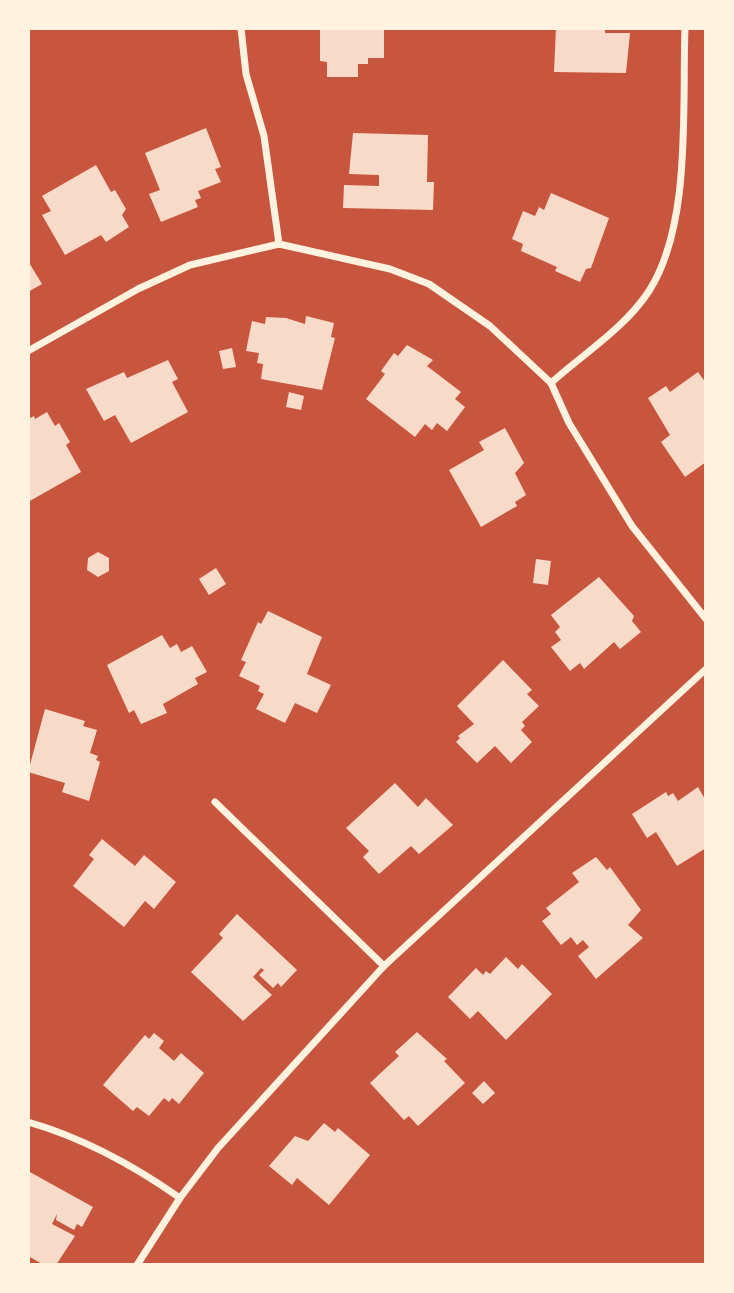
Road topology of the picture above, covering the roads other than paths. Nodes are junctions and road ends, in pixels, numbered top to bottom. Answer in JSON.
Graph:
{"nodes":[{"id":1,"x":241,"y":28,"type":"edge"},
{"id":2,"x":685,"y":28,"type":"edge"},
{"id":3,"x":279,"y":244,"type":"junction"},
{"id":4,"x":28,"y":351,"type":"edge"},
{"id":5,"x":551,"y":383,"type":"junction"},
{"id":6,"x":706,"y":620,"type":"edge"},
{"id":7,"x":706,"y":669,"type":"edge"},
{"id":8,"x":215,"y":802,"type":"dead end"},
{"id":9,"x":384,"y":966,"type":"junction"},
{"id":10,"x":28,"y":1122,"type":"edge"},
{"id":11,"x":180,"y":1198,"type":"junction"},
{"id":12,"x":137,"y":1265,"type":"edge"}],
"edges":[{"from":1,"to":3,"type":"street"},
{"from":2,"to":5,"type":"street"},
{"from":3,"to":4,"type":"street"},
{"from":3,"to":5,"type":"street"},
{"from":5,"to":6,"type":"street"},
{"from":7,"to":9,"type":"street"},
{"from":8,"to":9,"type":"street"},
{"from":9,"to":11,"type":"street"},
{"from":10,"to":11,"type":"street"},
{"from":11,"to":12,"type":"street"}]}
